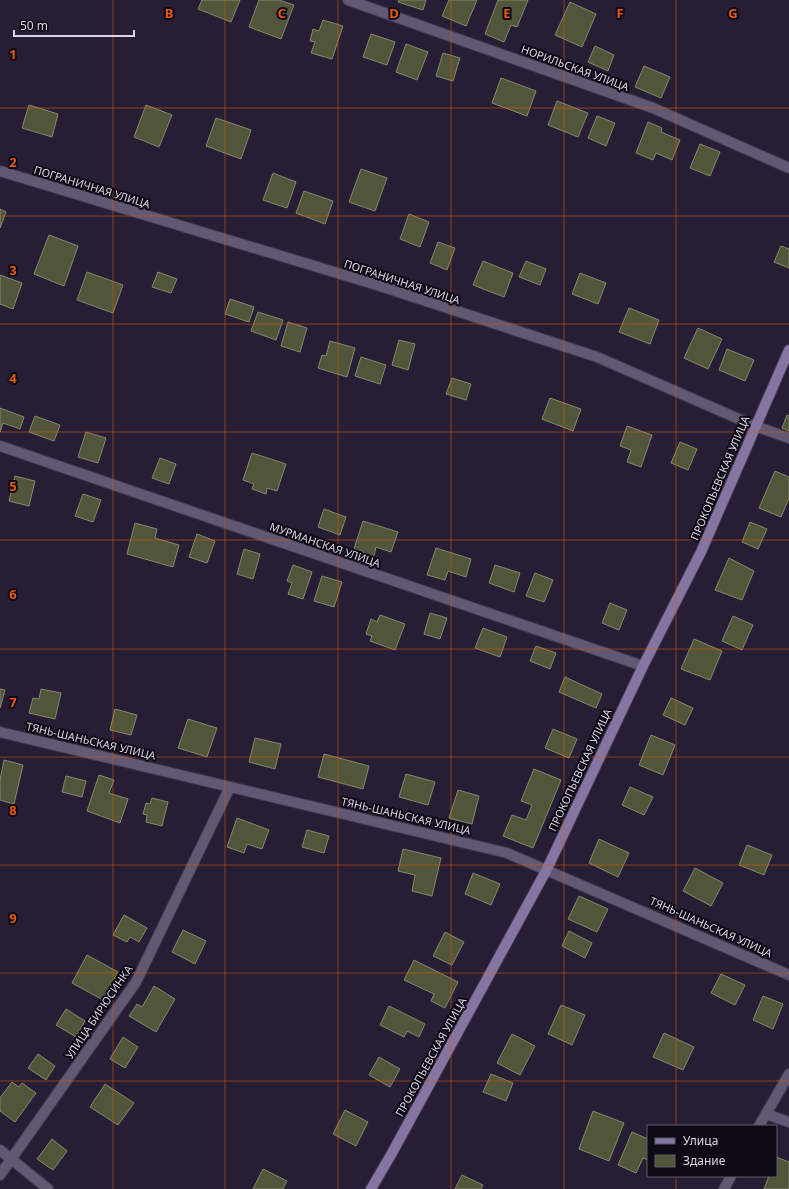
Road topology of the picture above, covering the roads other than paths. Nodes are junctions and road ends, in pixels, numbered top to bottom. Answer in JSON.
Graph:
{"nodes":[{"id":1,"x":348,"y":0,"type":"edge"},
{"id":2,"x":789,"y":168,"type":"edge"},
{"id":3,"x":0,"y":172,"type":"edge"},
{"id":4,"x":789,"y":350,"type":"edge"},
{"id":5,"x":755,"y":426,"type":"junction"},
{"id":6,"x":789,"y":438,"type":"edge"},
{"id":7,"x":0,"y":446,"type":"edge"},
{"id":8,"x":643,"y":666,"type":"junction"},
{"id":9,"x":0,"y":732,"type":"edge"},
{"id":10,"x":230,"y":787,"type":"junction"},
{"id":11,"x":547,"y":869,"type":"junction"},
{"id":12,"x":789,"y":975,"type":"edge"},
{"id":13,"x":789,"y":1074,"type":"edge"},
{"id":14,"x":766,"y":1114,"type":"junction"},
{"id":15,"x":789,"y":1122,"type":"edge"},
{"id":16,"x":760,"y":1125,"type":"edge"},
{"id":17,"x":0,"y":1150,"type":"edge"},
{"id":18,"x":12,"y":1160,"type":"junction"},
{"id":19,"x":0,"y":1175,"type":"edge"},
{"id":20,"x":730,"y":1177,"type":"edge"},
{"id":21,"x":48,"y":1189,"type":"edge"},
{"id":22,"x":371,"y":1189,"type":"edge"},
{"id":23,"x":724,"y":1189,"type":"edge"}],
"edges":[{"from":1,"to":2,"type":"street","name":"НОРИЛЬСКАЯ УЛИЦА"},
{"from":3,"to":5,"type":"street","name":"ПОГРАНИЧНАЯ УЛИЦА"},
{"from":4,"to":5,"type":"main road","name":"ПРОКОПЬЕВСКАЯ УЛИЦА"},
{"from":5,"to":6,"type":"street","name":"ПОГРАНИЧНАЯ УЛИЦА"},
{"from":5,"to":8,"type":"main road","name":"ПРОКОПЬЕВСКАЯ УЛИЦА"},
{"from":7,"to":8,"type":"street","name":"МУРМАНСКАЯ УЛИЦА"},
{"from":8,"to":11,"type":"main road","name":"ПРОКОПЬЕВСКАЯ УЛИЦА"},
{"from":9,"to":10,"type":"street","name":"ТЯНЬ-ШАНЬСКАЯ УЛИЦА"},
{"from":10,"to":11,"type":"street","name":"ТЯНЬ-ШАНЬСКАЯ УЛИЦА"},
{"from":10,"to":18,"type":"street","name":"УЛИЦА БИРЮСИНКА"},
{"from":11,"to":12,"type":"street","name":"ТЯНЬ-ШАНЬСКАЯ УЛИЦА"},
{"from":11,"to":22,"type":"main road","name":"ПРОКОПЬЕВСКАЯ УЛИЦА"},
{"from":13,"to":14,"type":"street"},
{"from":14,"to":15,"type":"street"},
{"from":14,"to":16,"type":"street"},
{"from":17,"to":18,"type":"street"},
{"from":18,"to":19,"type":"street","name":"УЛИЦА БИРЮСИНКА"},
{"from":18,"to":21,"type":"street"},
{"from":20,"to":23,"type":"street"}]}
